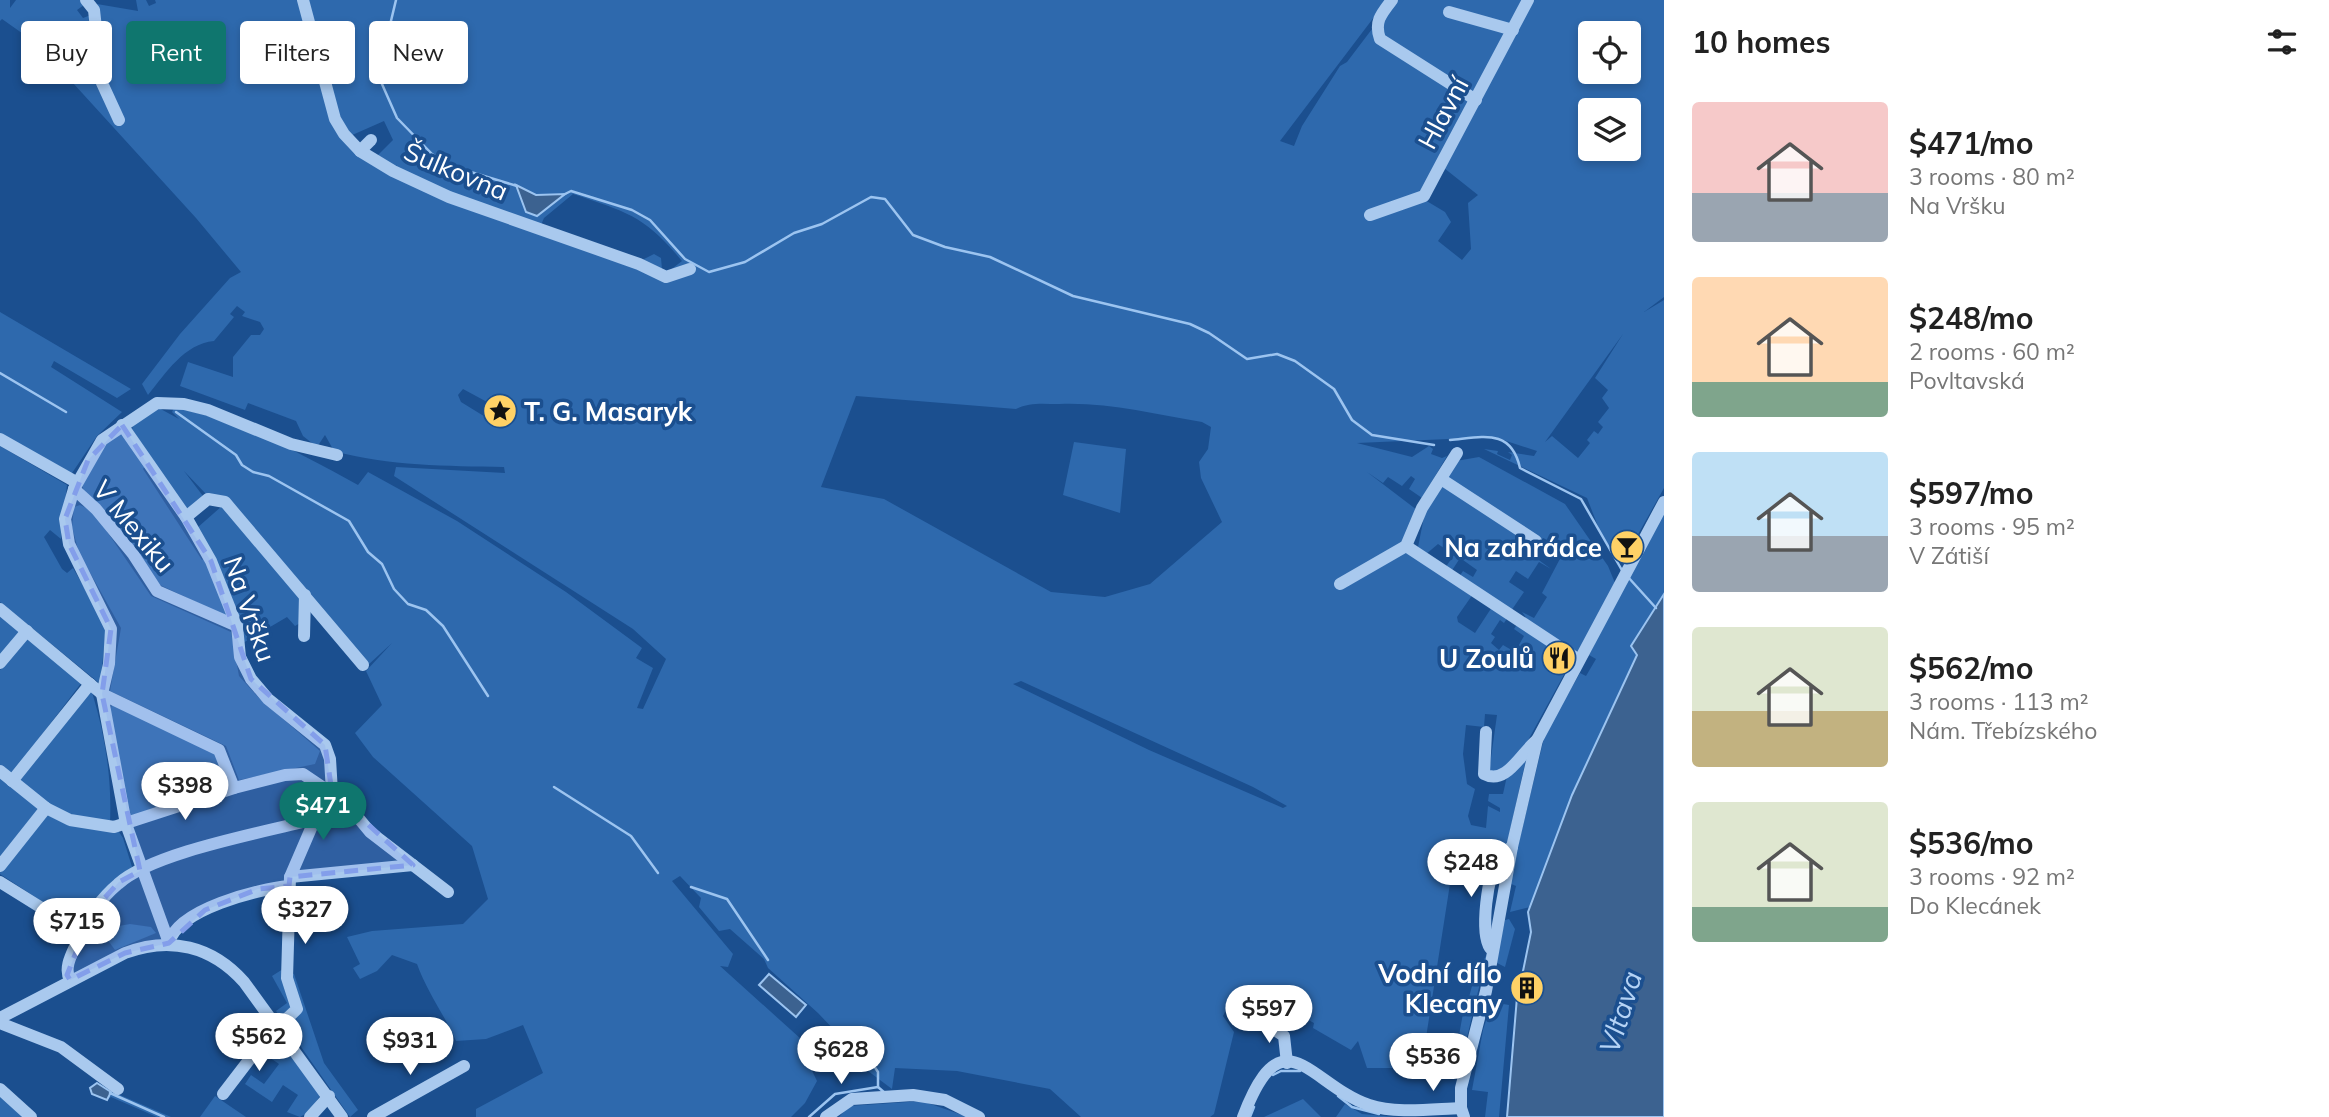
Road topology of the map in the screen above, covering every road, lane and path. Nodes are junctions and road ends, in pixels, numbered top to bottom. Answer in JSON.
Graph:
{"nodes":[{"id":1,"x":86,"y":0,"type":"edge"},
{"id":2,"x":303,"y":0,"type":"edge"},
{"id":3,"x":1392,"y":0,"type":"edge"},
{"id":4,"x":1528,"y":0,"type":"edge"},
{"id":5,"x":1449,"y":12,"type":"dead end"},
{"id":6,"x":1513,"y":30,"type":"junction"},
{"id":7,"x":1476,"y":100,"type":"junction"},
{"id":8,"x":119,"y":120,"type":"dead end"},
{"id":9,"x":371,"y":140,"type":"dead end"},
{"id":10,"x":360,"y":151,"type":"junction"},
{"id":11,"x":1370,"y":215,"type":"dead end"},
{"id":12,"x":690,"y":269,"type":"dead end"},
{"id":13,"x":122,"y":425,"type":"junction"},
{"id":14,"x":0,"y":439,"type":"edge"},
{"id":15,"x":1457,"y":453,"type":"dead end"},
{"id":16,"x":337,"y":455,"type":"dead end"},
{"id":17,"x":1441,"y":479,"type":"junction"},
{"id":18,"x":75,"y":485,"type":"junction"},
{"id":19,"x":1664,"y":502,"type":"edge"},
{"id":20,"x":186,"y":517,"type":"junction"},
{"id":21,"x":1536,"y":541,"type":"dead end"},
{"id":22,"x":1406,"y":546,"type":"junction"},
{"id":23,"x":1339,"y":584,"type":"dead end"},
{"id":24,"x":305,"y":594,"type":"junction"},
{"id":25,"x":0,"y":610,"type":"edge"},
{"id":26,"x":237,"y":626,"type":"junction"},
{"id":27,"x":27,"y":631,"type":"junction"},
{"id":28,"x":304,"y":636,"type":"dead end"},
{"id":29,"x":1579,"y":660,"type":"junction"},
{"id":30,"x":0,"y":663,"type":"edge"},
{"id":31,"x":363,"y":664,"type":"dead end"},
{"id":32,"x":90,"y":684,"type":"junction"},
{"id":33,"x":102,"y":694,"type":"junction"},
{"id":34,"x":1486,"y":733,"type":"dead end"},
{"id":35,"x":1537,"y":740,"type":"junction"},
{"id":36,"x":0,"y":771,"type":"edge"},
{"id":37,"x":12,"y":781,"type":"junction"},
{"id":38,"x":234,"y":788,"type":"junction"},
{"id":39,"x":332,"y":792,"type":"junction"},
{"id":40,"x":46,"y":808,"type":"junction"},
{"id":41,"x":315,"y":819,"type":"junction"},
{"id":42,"x":126,"y":824,"type":"junction"},
{"id":43,"x":413,"y":865,"type":"junction"},
{"id":44,"x":0,"y":866,"type":"edge"},
{"id":45,"x":141,"y":871,"type":"junction"},
{"id":46,"x":0,"y":882,"type":"edge"},
{"id":47,"x":289,"y":882,"type":"junction"},
{"id":48,"x":448,"y":892,"type":"dead end"},
{"id":49,"x":84,"y":927,"type":"junction"},
{"id":50,"x":169,"y":943,"type":"junction"},
{"id":51,"x":69,"y":980,"type":"junction"},
{"id":52,"x":0,"y":1018,"type":"edge"},
{"id":53,"x":0,"y":1023,"type":"edge"},
{"id":54,"x":1253,"y":1024,"type":"dead end"},
{"id":55,"x":274,"y":1029,"type":"junction"},
{"id":56,"x":1286,"y":1063,"type":"junction"},
{"id":57,"x":464,"y":1066,"type":"dead end"},
{"id":58,"x":0,"y":1089,"type":"edge"},
{"id":59,"x":117,"y":1089,"type":"dead end"},
{"id":60,"x":223,"y":1094,"type":"dead end"},
{"id":61,"x":329,"y":1096,"type":"junction"},
{"id":62,"x":1463,"y":1113,"type":"edge"},
{"id":63,"x":31,"y":1117,"type":"edge"},
{"id":64,"x":310,"y":1117,"type":"edge"},
{"id":65,"x":342,"y":1117,"type":"edge"},
{"id":66,"x":373,"y":1117,"type":"edge"},
{"id":67,"x":827,"y":1117,"type":"edge"},
{"id":68,"x":979,"y":1117,"type":"edge"},
{"id":69,"x":1243,"y":1117,"type":"edge"}],
"edges":[{"from":1,"to":8,"type":"street"},
{"from":2,"to":10,"type":"street","name":"Šulkovna"},
{"from":3,"to":7,"type":"street"},
{"from":4,"to":6,"type":"street","name":"Hlavní"},
{"from":5,"to":6,"type":"street"},
{"from":6,"to":7,"type":"street","name":"Hlavní"},
{"from":7,"to":11,"type":"street","name":"Hlavní"},
{"from":9,"to":10,"type":"street"},
{"from":10,"to":12,"type":"street","name":"Šulkovna"},
{"from":13,"to":16,"type":"street"},
{"from":13,"to":18,"type":"street"},
{"from":13,"to":20,"type":"street","name":"Na Vršku"},
{"from":14,"to":18,"type":"street","name":"V Mexiku"},
{"from":15,"to":17,"type":"street"},
{"from":17,"to":21,"type":"street"},
{"from":17,"to":22,"type":"street"},
{"from":18,"to":26,"type":"street","name":"V Mexiku"},
{"from":18,"to":33,"type":"street"},
{"from":19,"to":29,"type":"street"},
{"from":20,"to":24,"type":"street","name":"Na Vršku"},
{"from":20,"to":26,"type":"street","name":"Na Vršku"},
{"from":22,"to":23,"type":"street"},
{"from":22,"to":29,"type":"street"},
{"from":24,"to":28,"type":"street"},
{"from":24,"to":31,"type":"street","name":"Na Vršku"},
{"from":25,"to":27,"type":"street"},
{"from":26,"to":39,"type":"street","name":"Na Vršku"},
{"from":27,"to":30,"type":"street"},
{"from":27,"to":32,"type":"street"},
{"from":29,"to":35,"type":"street"},
{"from":32,"to":33,"type":"street"},
{"from":32,"to":37,"type":"street"},
{"from":33,"to":38,"type":"street"},
{"from":33,"to":42,"type":"street"},
{"from":34,"to":35,"type":"street"},
{"from":35,"to":62,"type":"street"},
{"from":36,"to":37,"type":"street"},
{"from":37,"to":40,"type":"street"},
{"from":38,"to":39,"type":"street"},
{"from":38,"to":42,"type":"street"},
{"from":39,"to":41,"type":"street"},
{"from":39,"to":43,"type":"street"},
{"from":40,"to":42,"type":"street"},
{"from":40,"to":44,"type":"street"},
{"from":41,"to":45,"type":"street"},
{"from":41,"to":47,"type":"street"},
{"from":42,"to":45,"type":"street"},
{"from":43,"to":47,"type":"street"},
{"from":43,"to":48,"type":"street"},
{"from":45,"to":49,"type":"street"},
{"from":45,"to":50,"type":"street"},
{"from":46,"to":49,"type":"street"},
{"from":47,"to":50,"type":"street"},
{"from":47,"to":55,"type":"street"},
{"from":49,"to":51,"type":"street"},
{"from":50,"to":51,"type":"street"},
{"from":50,"to":55,"type":"street"},
{"from":51,"to":52,"type":"street"},
{"from":53,"to":59,"type":"street"},
{"from":54,"to":56,"type":"street"},
{"from":55,"to":60,"type":"street"},
{"from":55,"to":61,"type":"street"},
{"from":56,"to":62,"type":"street"},
{"from":56,"to":69,"type":"street"},
{"from":57,"to":66,"type":"street"},
{"from":58,"to":63,"type":"street"},
{"from":61,"to":64,"type":"street"},
{"from":61,"to":65,"type":"street"},
{"from":67,"to":68,"type":"street"}]}
